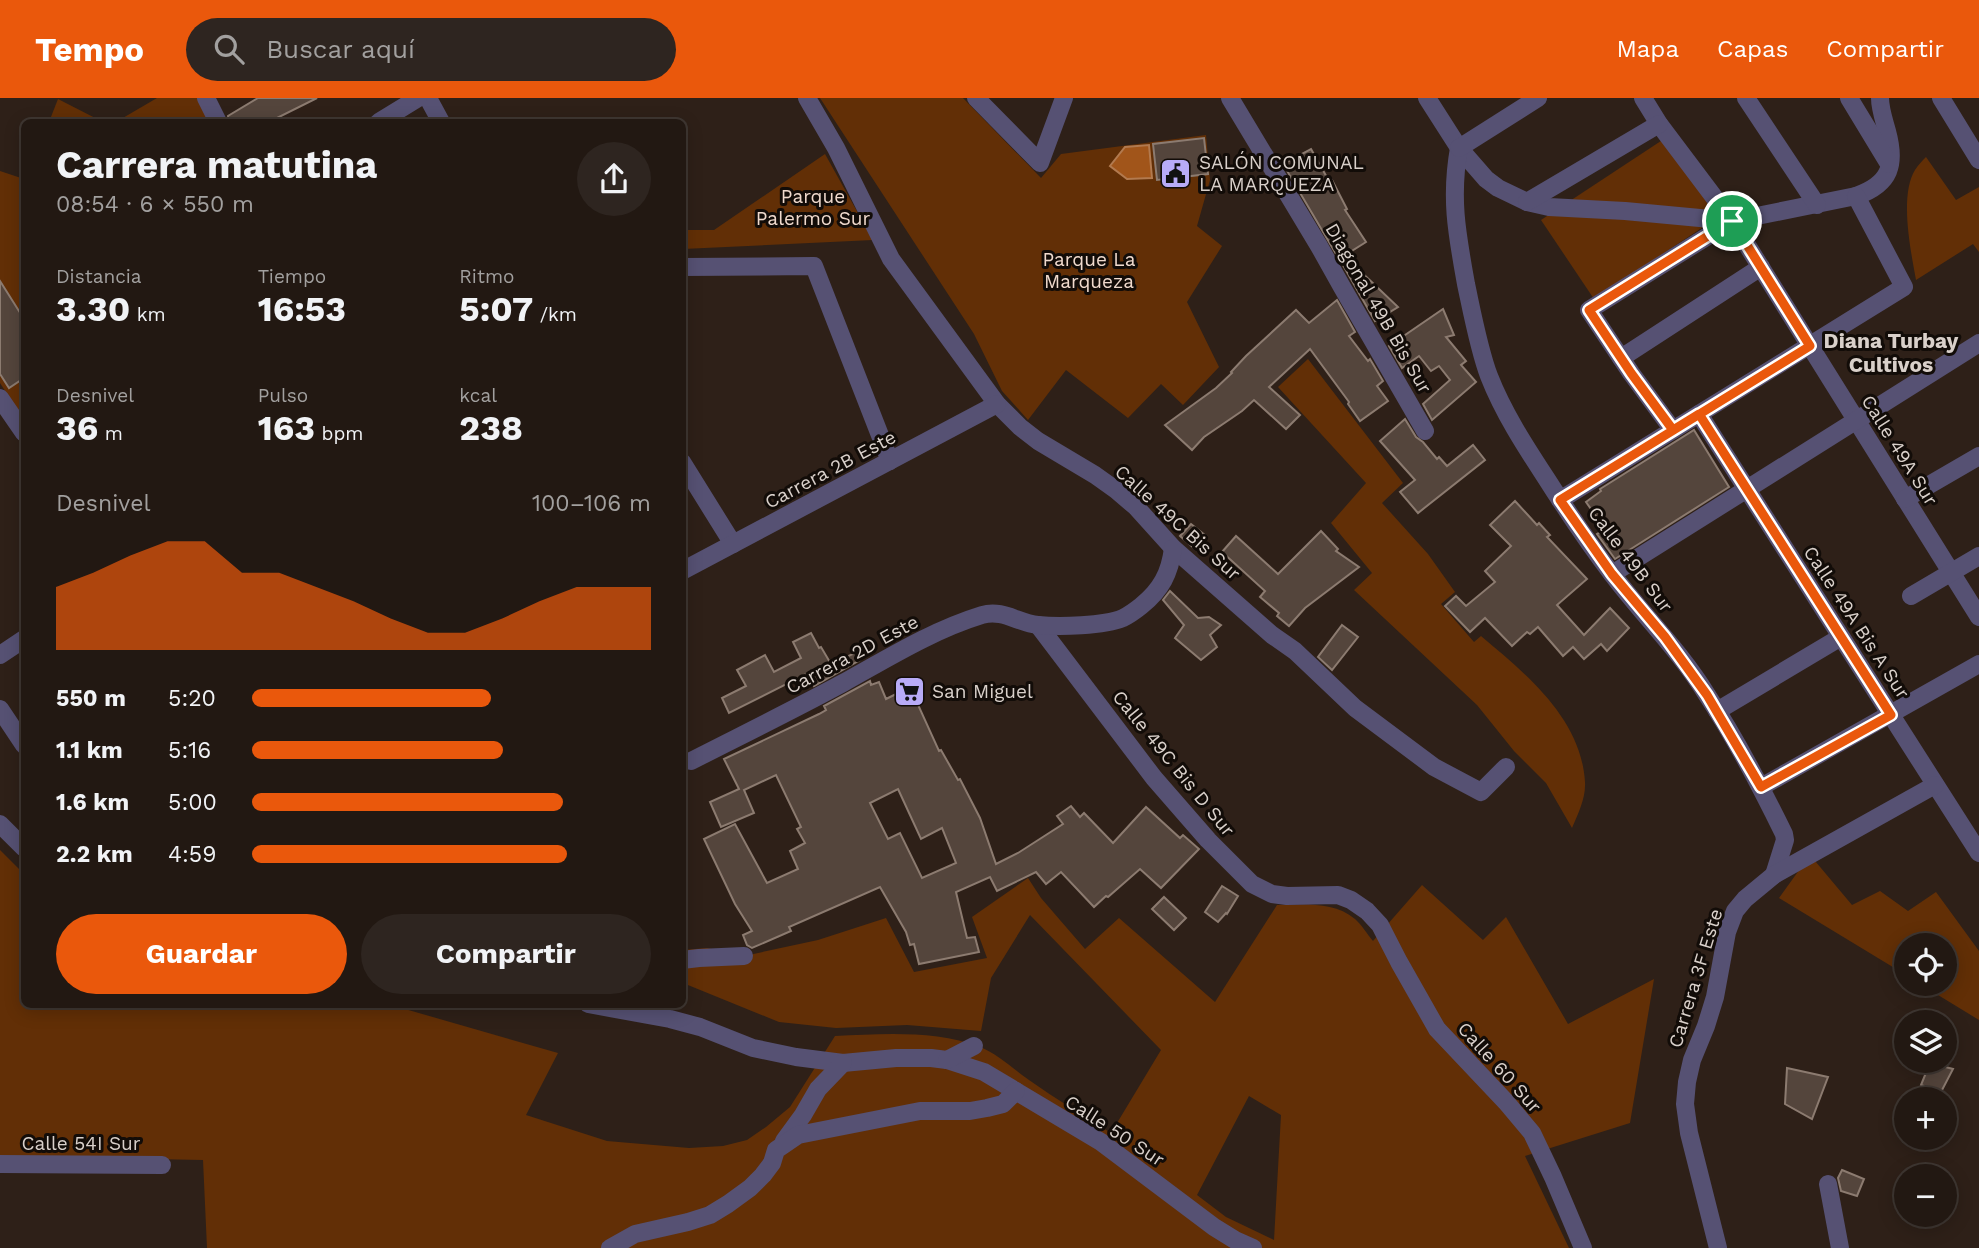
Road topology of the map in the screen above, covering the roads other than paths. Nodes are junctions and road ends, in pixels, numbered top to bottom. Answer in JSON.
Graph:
{"nodes":[{"id":1,"x":206,"y":98,"type":"edge"},
{"id":2,"x":418,"y":98,"type":"edge"},
{"id":3,"x":428,"y":98,"type":"edge"},
{"id":4,"x":807,"y":98,"type":"edge"},
{"id":5,"x":976,"y":98,"type":"edge"},
{"id":6,"x":1064,"y":98,"type":"edge"},
{"id":7,"x":1230,"y":98,"type":"edge"},
{"id":8,"x":1427,"y":98,"type":"edge"},
{"id":9,"x":1538,"y":98,"type":"edge"},
{"id":10,"x":1643,"y":98,"type":"edge"},
{"id":11,"x":1746,"y":98,"type":"edge"},
{"id":12,"x":1849,"y":98,"type":"edge"},
{"id":13,"x":1880,"y":98,"type":"edge"},
{"id":14,"x":1941,"y":98,"type":"edge"},
{"id":15,"x":216,"y":119,"type":"edge"},
{"id":16,"x":384,"y":119,"type":"edge"},
{"id":17,"x":439,"y":119,"type":"edge"},
{"id":18,"x":1659,"y":124,"type":"junction"},
{"id":19,"x":1459,"y":148,"type":"junction"},
{"id":20,"x":1979,"y":160,"type":"edge"},
{"id":21,"x":1890,"y":165,"type":"junction"},
{"id":22,"x":1856,"y":196,"type":"junction"},
{"id":23,"x":1527,"y":202,"type":"junction"},
{"id":24,"x":1817,"y":205,"type":"junction"},
{"id":25,"x":1732,"y":221,"type":"junction"},
{"id":26,"x":686,"y":267,"type":"edge"},
{"id":27,"x":1761,"y":267,"type":"junction"},
{"id":28,"x":1979,"y":343,"type":"edge"},
{"id":29,"x":1810,"y":346,"type":"junction"},
{"id":30,"x":1621,"y":358,"type":"junction"},
{"id":31,"x":0,"y":398,"type":"edge"},
{"id":32,"x":997,"y":404,"type":"junction"},
{"id":33,"x":1699,"y":414,"type":"junction"},
{"id":34,"x":1856,"y":420,"type":"junction"},
{"id":35,"x":21,"y":429,"type":"edge"},
{"id":36,"x":1673,"y":430,"type":"junction"},
{"id":37,"x":1425,"y":431,"type":"dead end"},
{"id":38,"x":1979,"y":456,"type":"edge"},
{"id":39,"x":890,"y":461,"type":"junction"},
{"id":40,"x":686,"y":468,"type":"edge"},
{"id":41,"x":1747,"y":489,"type":"junction"},
{"id":42,"x":1905,"y":499,"type":"junction"},
{"id":43,"x":1560,"y":500,"type":"junction"},
{"id":44,"x":733,"y":544,"type":"junction"},
{"id":45,"x":1173,"y":548,"type":"junction"},
{"id":46,"x":1979,"y":556,"type":"edge"},
{"id":47,"x":686,"y":569,"type":"edge"},
{"id":48,"x":1952,"y":573,"type":"junction"},
{"id":49,"x":1612,"y":574,"type":"junction"},
{"id":50,"x":1911,"y":596,"type":"dead end"},
{"id":51,"x":1979,"y":617,"type":"edge"},
{"id":52,"x":1038,"y":625,"type":"junction"},
{"id":53,"x":1842,"y":637,"type":"junction"},
{"id":54,"x":21,"y":641,"type":"edge"},
{"id":55,"x":0,"y":655,"type":"edge"},
{"id":56,"x":1979,"y":664,"type":"edge"},
{"id":57,"x":0,"y":709,"type":"edge"},
{"id":58,"x":1717,"y":711,"type":"junction"},
{"id":59,"x":1891,"y":715,"type":"junction"},
{"id":60,"x":21,"y":740,"type":"edge"},
{"id":61,"x":691,"y":761,"type":"dead end"},
{"id":62,"x":1506,"y":767,"type":"dead end"},
{"id":63,"x":1936,"y":785,"type":"junction"},
{"id":64,"x":1761,"y":787,"type":"junction"},
{"id":65,"x":0,"y":824,"type":"edge"},
{"id":66,"x":21,"y":845,"type":"edge"},
{"id":67,"x":1979,"y":853,"type":"edge"},
{"id":68,"x":1774,"y":876,"type":"junction"},
{"id":69,"x":744,"y":956,"type":"dead end"},
{"id":70,"x":686,"y":960,"type":"edge"},
{"id":71,"x":609,"y":1008,"type":"edge"},
{"id":72,"x":1437,"y":1029,"type":"joint"},
{"id":73,"x":974,"y":1046,"type":"dead end"},
{"id":74,"x":947,"y":1060,"type":"junction"},
{"id":75,"x":843,"y":1063,"type":"junction"},
{"id":76,"x":1016,"y":1091,"type":"junction"},
{"id":77,"x":776,"y":1150,"type":"junction"},
{"id":78,"x":0,"y":1164,"type":"edge"},
{"id":79,"x":162,"y":1165,"type":"dead end"},
{"id":80,"x":1828,"y":1184,"type":"dead end"},
{"id":81,"x":610,"y":1248,"type":"edge"},
{"id":82,"x":1253,"y":1248,"type":"edge"},
{"id":83,"x":1583,"y":1248,"type":"edge"},
{"id":84,"x":1718,"y":1248,"type":"edge"},
{"id":85,"x":1840,"y":1248,"type":"edge"}],
"edges":[{"from":1,"to":15,"type":"street"},
{"from":2,"to":16,"type":"street"},
{"from":3,"to":17,"type":"street"},
{"from":4,"to":32,"type":"street","name":"Calle 49C Bis Sur"},
{"from":5,"to":6,"type":"street"},
{"from":7,"to":37,"type":"street","name":"Diagonal 49B Bis Sur"},
{"from":8,"to":19,"type":"street"},
{"from":9,"to":19,"type":"street"},
{"from":10,"to":18,"type":"street","name":"Calle 49A Sur"},
{"from":11,"to":24,"type":"street"},
{"from":12,"to":21,"type":"street"},
{"from":13,"to":21,"type":"street"},
{"from":14,"to":20,"type":"street"},
{"from":18,"to":23,"type":"street"},
{"from":18,"to":25,"type":"street","name":"Calle 49A Sur"},
{"from":19,"to":23,"type":"street"},
{"from":19,"to":43,"type":"street","name":"Calle 49B Sur"},
{"from":21,"to":22,"type":"street"},
{"from":22,"to":24,"type":"street"},
{"from":22,"to":29,"type":"street"},
{"from":23,"to":25,"type":"street"},
{"from":24,"to":25,"type":"street"},
{"from":25,"to":27,"type":"street","name":"Calle 49A Sur"},
{"from":25,"to":30,"type":"street"},
{"from":26,"to":39,"type":"street"},
{"from":27,"to":29,"type":"street","name":"Calle 49A Sur"},
{"from":27,"to":30,"type":"street"},
{"from":28,"to":34,"type":"street"},
{"from":29,"to":33,"type":"street"},
{"from":29,"to":34,"type":"street","name":"Calle 49A Sur"},
{"from":30,"to":36,"type":"street"},
{"from":31,"to":35,"type":"street"},
{"from":32,"to":39,"type":"street","name":"Carrera 2B Este"},
{"from":32,"to":45,"type":"street","name":"Calle 49C Bis Sur"},
{"from":33,"to":36,"type":"street"},
{"from":33,"to":41,"type":"street","name":"Calle 49A Bis A Sur"},
{"from":34,"to":41,"type":"street"},
{"from":34,"to":42,"type":"street","name":"Calle 49A Sur"},
{"from":36,"to":43,"type":"street"},
{"from":38,"to":42,"type":"street"},
{"from":39,"to":44,"type":"street","name":"Carrera 2B Este"},
{"from":40,"to":44,"type":"street"},
{"from":41,"to":49,"type":"street"},
{"from":41,"to":53,"type":"street","name":"Calle 49A Bis A Sur"},
{"from":42,"to":48,"type":"street","name":"Calle 49A Sur"},
{"from":43,"to":49,"type":"street","name":"Calle 49B Sur"},
{"from":44,"to":47,"type":"street","name":"Carrera 2B Este"},
{"from":45,"to":52,"type":"street"},
{"from":45,"to":62,"type":"street","name":"Calle 49C Bis Sur"},
{"from":46,"to":48,"type":"street"},
{"from":48,"to":50,"type":"street"},
{"from":48,"to":51,"type":"street","name":"Calle 49A Sur"},
{"from":49,"to":58,"type":"street","name":"Calle 49B Sur"},
{"from":52,"to":61,"type":"street","name":"Carrera 2D Este"},
{"from":52,"to":72,"type":"street","name":"Calle 49C Bis D Sur"},
{"from":53,"to":58,"type":"street"},
{"from":53,"to":59,"type":"street","name":"Calle 49A Bis A Sur"},
{"from":54,"to":55,"type":"street"},
{"from":56,"to":59,"type":"street"},
{"from":57,"to":60,"type":"street"},
{"from":58,"to":64,"type":"street","name":"Calle 49B Sur"},
{"from":59,"to":63,"type":"street","name":"Calle 49A Bis A Sur"},
{"from":59,"to":64,"type":"street"},
{"from":63,"to":67,"type":"street","name":"Calle 49A Bis A Sur"},
{"from":63,"to":68,"type":"street","name":"Carrera 3F Este"},
{"from":64,"to":68,"type":"street","name":"Calle 49B Sur"},
{"from":65,"to":66,"type":"street"},
{"from":68,"to":84,"type":"street","name":"Carrera 3F Este"},
{"from":69,"to":70,"type":"street"},
{"from":71,"to":75,"type":"street","name":"Calle 50 Sur"},
{"from":72,"to":83,"type":"street","name":"Calle 60 Sur"},
{"from":73,"to":74,"type":"street"},
{"from":74,"to":75,"type":"street","name":"Calle 50 Sur"},
{"from":74,"to":76,"type":"street","name":"Calle 50 Sur"},
{"from":75,"to":77,"type":"street"},
{"from":76,"to":77,"type":"street"},
{"from":76,"to":82,"type":"street","name":"Calle 50 Sur"},
{"from":77,"to":81,"type":"street"},
{"from":78,"to":79,"type":"street","name":"Calle 54I Sur"},
{"from":80,"to":85,"type":"street"}]}
